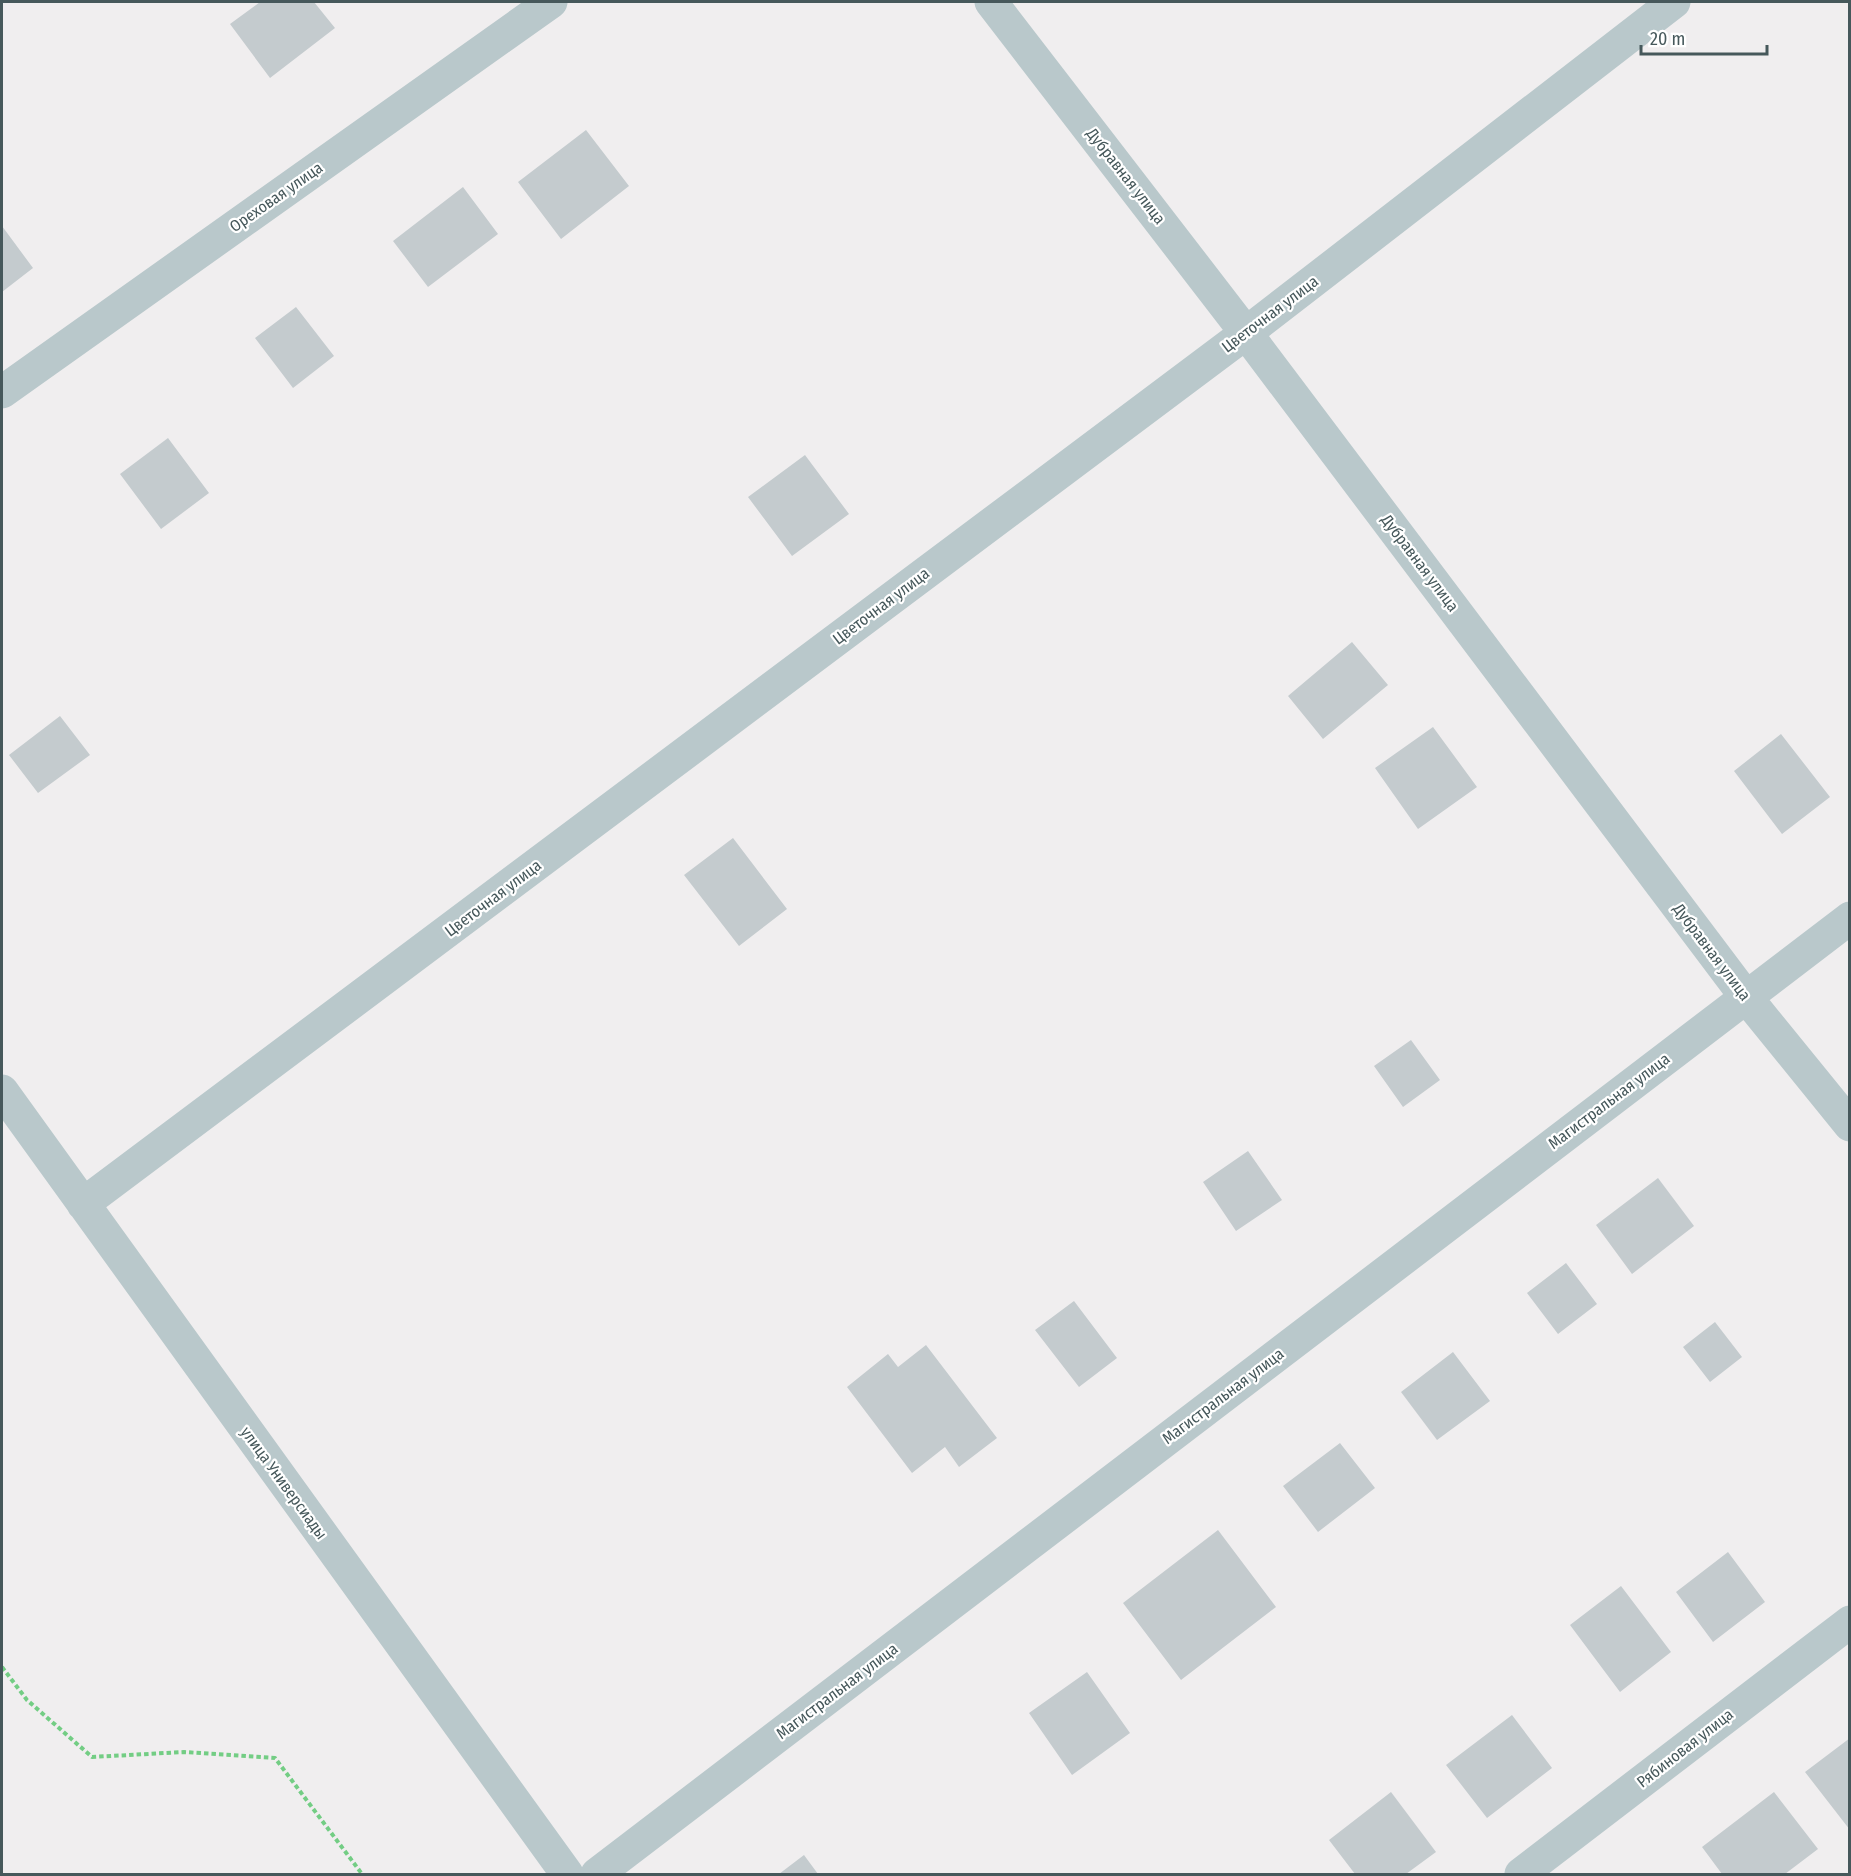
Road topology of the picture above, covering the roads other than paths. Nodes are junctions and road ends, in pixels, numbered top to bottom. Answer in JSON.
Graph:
{"nodes":[{"id":1,"x":551,"y":2,"type":"edge"},
{"id":2,"x":991,"y":2,"type":"edge"},
{"id":3,"x":1674,"y":2,"type":"edge"},
{"id":4,"x":1246,"y":333,"type":"junction"},
{"id":5,"x":2,"y":392,"type":"edge"},
{"id":6,"x":1850,"y":918,"type":"edge"},
{"id":7,"x":1746,"y":997,"type":"junction"},
{"id":8,"x":2,"y":1091,"type":"edge"},
{"id":9,"x":1850,"y":1125,"type":"edge"},
{"id":10,"x":83,"y":1204,"type":"junction"},
{"id":11,"x":1850,"y":1622,"type":"edge"},
{"id":12,"x":567,"y":1875,"type":"edge"},
{"id":13,"x":597,"y":1875,"type":"edge"},
{"id":14,"x":1521,"y":1875,"type":"edge"}],
"edges":[{"from":1,"to":5,"type":"street","name":"Ореховая улица"},
{"from":2,"to":4,"type":"street","name":"Дубравная улица"},
{"from":3,"to":4,"type":"street","name":"Цветочная улица"},
{"from":4,"to":7,"type":"street","name":"Дубравная улица"},
{"from":4,"to":10,"type":"street","name":"Цветочная улица"},
{"from":6,"to":7,"type":"street","name":"Магистральная улица"},
{"from":7,"to":9,"type":"street","name":"Дубравная улица"},
{"from":7,"to":13,"type":"street","name":"Магистральная улица"},
{"from":8,"to":10,"type":"street","name":"улица Универсиады"},
{"from":10,"to":12,"type":"street","name":"улица Универсиады"},
{"from":11,"to":14,"type":"street","name":"Рябиновая улица"}]}
